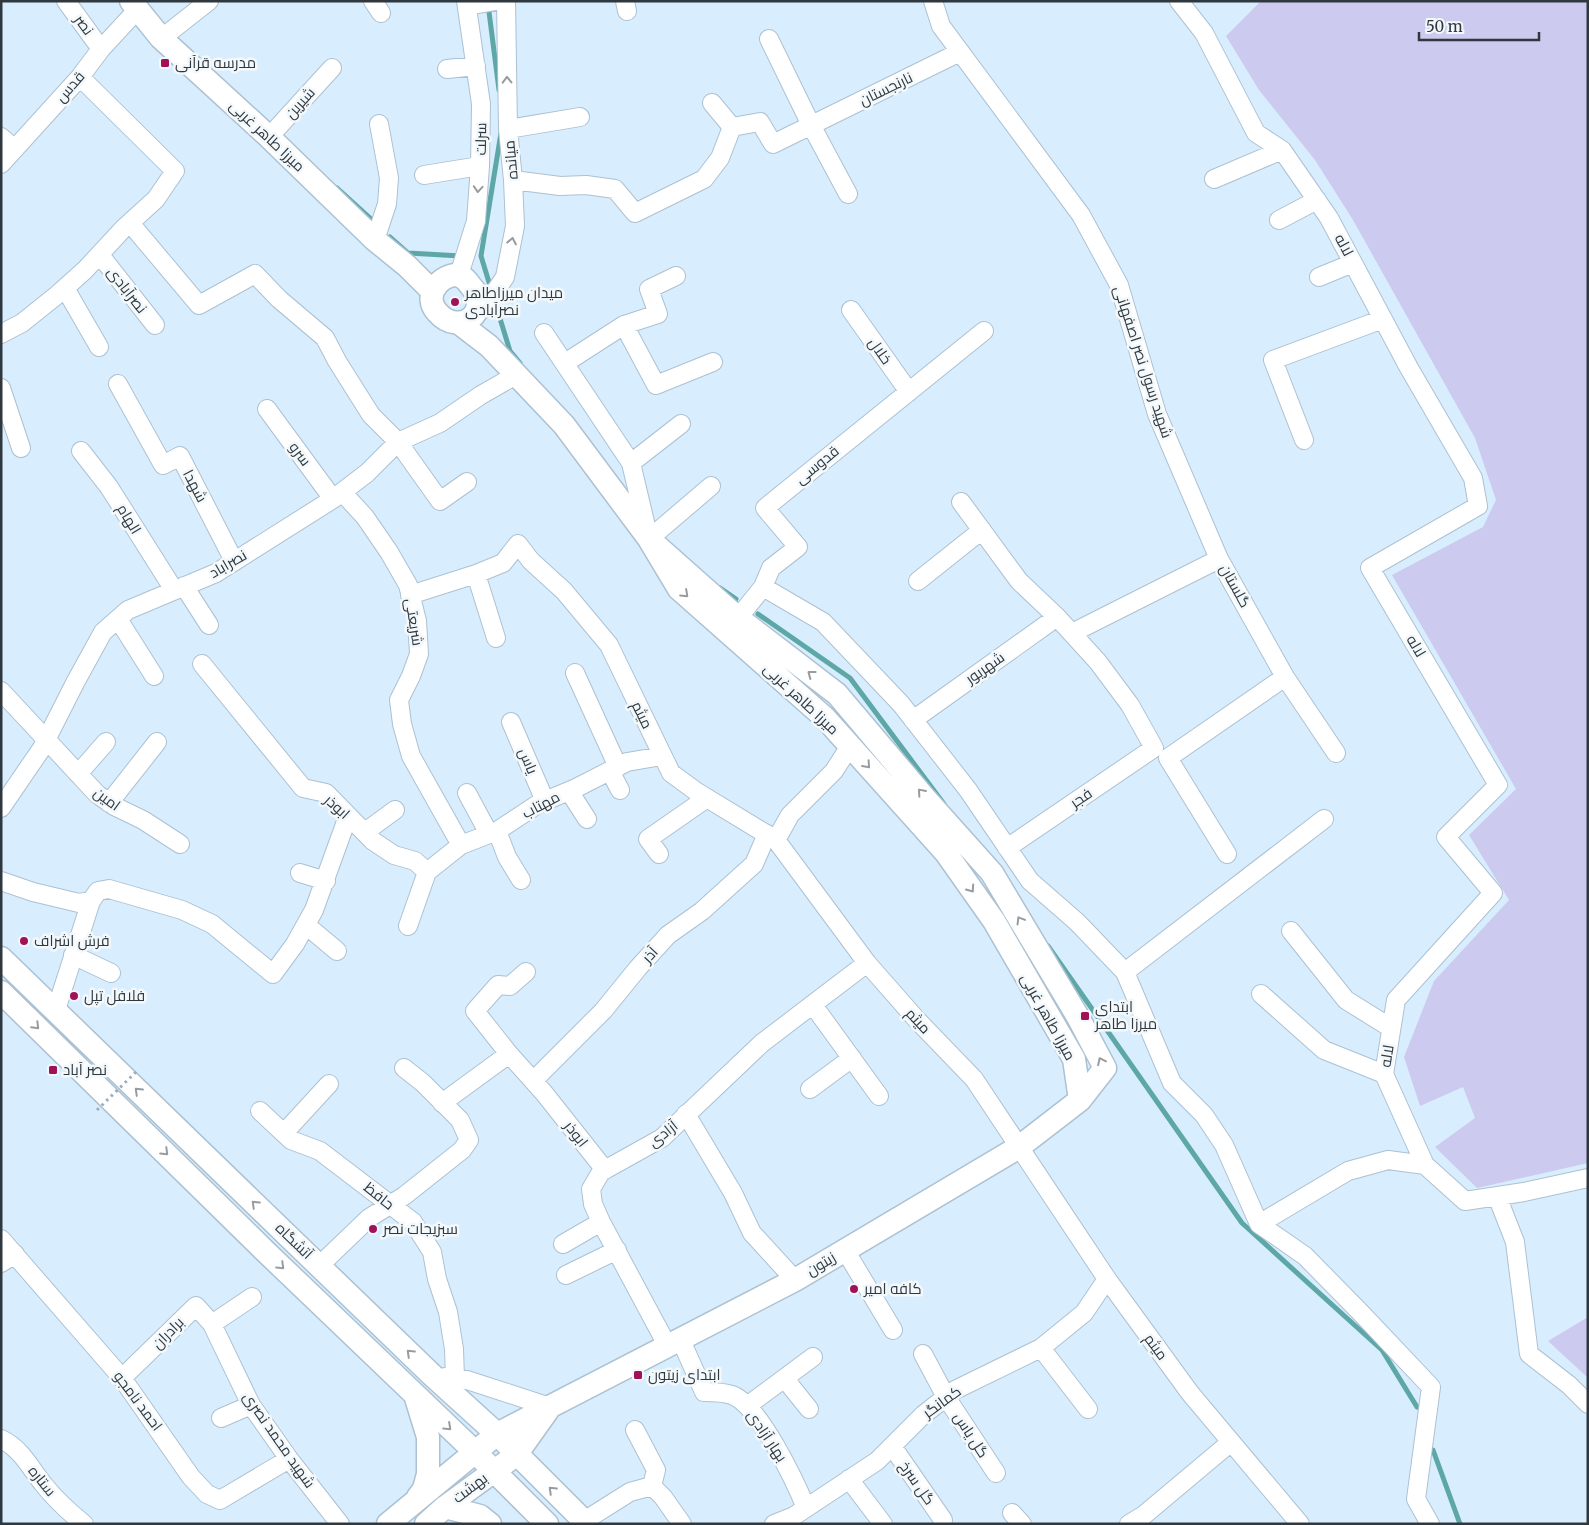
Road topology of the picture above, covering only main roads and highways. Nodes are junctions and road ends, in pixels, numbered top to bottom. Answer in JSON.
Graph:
{"nodes":[{"id":1,"x":134,"y":5,"type":"edge"},
{"id":2,"x":447,"y":281,"type":"junction"},
{"id":3,"x":480,"y":307,"type":"junction"},
{"id":4,"x":649,"y":539,"type":"junction"},
{"id":5,"x":1,"y":958,"type":"edge"},
{"id":6,"x":1,"y":992,"type":"edge"},
{"id":7,"x":1080,"y":1100,"type":"junction"},
{"id":8,"x":416,"y":1397,"type":"junction"},
{"id":9,"x":550,"y":1407,"type":"junction"},
{"id":10,"x":497,"y":1434,"type":"junction"},
{"id":11,"x":475,"y":1452,"type":"junction"},
{"id":12,"x":516,"y":1455,"type":"junction"},
{"id":13,"x":494,"y":1470,"type":"junction"},
{"id":14,"x":413,"y":1503,"type":"junction"},
{"id":15,"x":445,"y":1507,"type":"junction"},
{"id":16,"x":586,"y":1522,"type":"edge"},
{"id":17,"x":390,"y":1523,"type":"edge"},
{"id":18,"x":426,"y":1524,"type":"edge"},
{"id":19,"x":490,"y":1524,"type":"edge"},
{"id":20,"x":547,"y":1524,"type":"edge"}],
"edges":[{"from":1,"to":2,"type":"main road","name":"میرزا طاهر غربی"},
{"from":2,"to":3,"type":"main road"},
{"from":2,"to":3,"type":"main road","name":"میرزا طاهر غربی"},
{"from":3,"to":4,"type":"main road","name":"میرزا طاهر غربی"},
{"from":4,"to":7,"type":"main road","name":"میرزا طاهر غربی","one_way":true},
{"from":7,"to":4,"type":"main road","name":"میرزا طاهر غربی","one_way":true},
{"from":10,"to":5,"type":"main road","name":"آتشگاه","one_way":true},
{"from":6,"to":8,"type":"main road","name":"آتشگاه","one_way":true},
{"from":7,"to":9,"type":"main road","name":"زیتون"},
{"from":8,"to":11,"type":"main road","name":"آتشگاه","one_way":true},
{"from":8,"to":14,"type":"main road"},
{"from":9,"to":10,"type":"main road","name":"زیتون"},
{"from":9,"to":12,"type":"main road","name":"زیتون"},
{"from":10,"to":11,"type":"main road","name":"بهشت"},
{"from":10,"to":12,"type":"main road","name":"آتشگاه"},
{"from":11,"to":13,"type":"main road","name":"آتشگاه"},
{"from":11,"to":14,"type":"main road","name":"بهشت"},
{"from":12,"to":13,"type":"main road","name":"بهشت"},
{"from":16,"to":12,"type":"main road","name":"آتشگاه","one_way":true},
{"from":13,"to":15,"type":"main road","name":"بهشت"},
{"from":13,"to":20,"type":"main road","name":"آتشگاه"},
{"from":14,"to":17,"type":"main road","name":"بهشت"},
{"from":15,"to":18,"type":"main road","name":"بهشت"},
{"from":15,"to":19,"type":"main road"}]}
